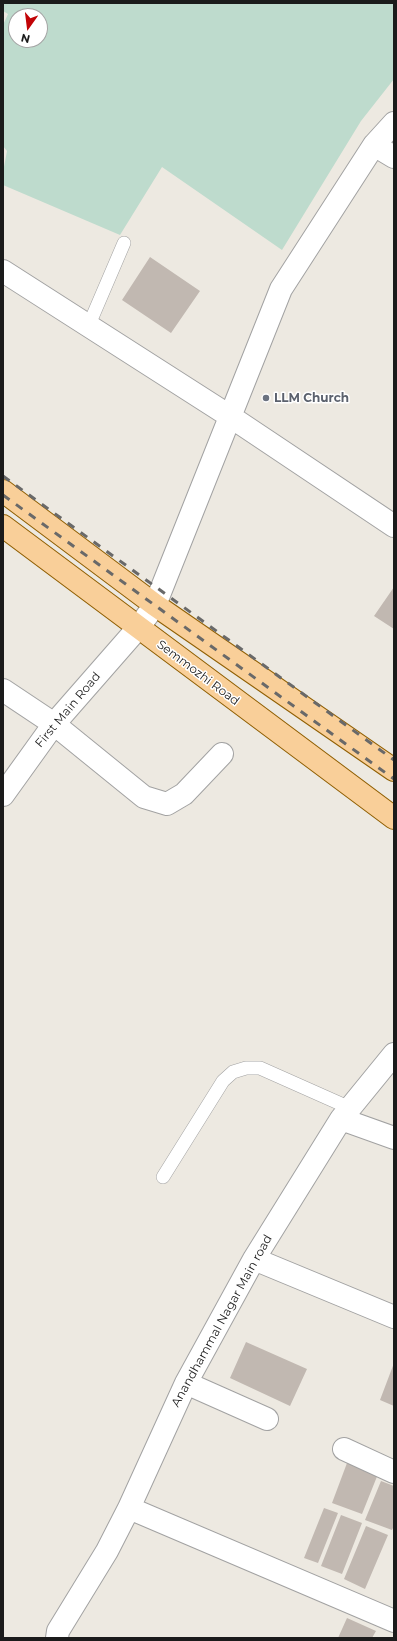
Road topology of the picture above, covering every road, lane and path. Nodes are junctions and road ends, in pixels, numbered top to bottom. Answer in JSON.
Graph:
{"nodes":[{"id":1,"x":394,"y":122,"type":"edge"},
{"id":2,"x":374,"y":145,"type":"junction"},
{"id":3,"x":394,"y":157,"type":"edge"},
{"id":4,"x":124,"y":243,"type":"dead end"},
{"id":5,"x":3,"y":271,"type":"edge"},
{"id":6,"x":88,"y":327,"type":"junction"},
{"id":7,"x":231,"y":417,"type":"junction"},
{"id":8,"x":3,"y":491,"type":"edge"},
{"id":9,"x":392,"y":521,"type":"edge"},
{"id":10,"x":3,"y":526,"type":"edge"},
{"id":11,"x":155,"y":605,"type":"junction"},
{"id":12,"x":138,"y":628,"type":"junction"},
{"id":13,"x":3,"y":690,"type":"edge"},
{"id":14,"x":54,"y":724,"type":"junction"},
{"id":15,"x":222,"y":754,"type":"dead end"},
{"id":16,"x":394,"y":770,"type":"edge"},
{"id":17,"x":3,"y":795,"type":"edge"},
{"id":18,"x":394,"y":818,"type":"edge"},
{"id":19,"x":394,"y":1054,"type":"edge"},
{"id":20,"x":345,"y":1114,"type":"junction"},
{"id":21,"x":394,"y":1138,"type":"edge"},
{"id":22,"x":163,"y":1177,"type":"dead end"},
{"id":23,"x":254,"y":1259,"type":"junction"},
{"id":24,"x":394,"y":1317,"type":"edge"},
{"id":25,"x":186,"y":1383,"type":"junction"},
{"id":26,"x":267,"y":1419,"type":"dead end"},
{"id":27,"x":344,"y":1449,"type":"dead end"},
{"id":28,"x":394,"y":1472,"type":"edge"},
{"id":29,"x":129,"y":1508,"type":"junction"},
{"id":30,"x":394,"y":1621,"type":"edge"},
{"id":31,"x":57,"y":1638,"type":"edge"}],
"edges":[{"from":1,"to":2,"type":"street","name":"First Main Road"},
{"from":2,"to":3,"type":"street"},
{"from":2,"to":7,"type":"street","name":"First Main Road"},
{"from":4,"to":6,"type":"lane"},
{"from":5,"to":6,"type":"street"},
{"from":6,"to":7,"type":"street"},
{"from":7,"to":9,"type":"street"},
{"from":7,"to":11,"type":"street","name":"First Main Road"},
{"from":8,"to":11,"type":"main road"},
{"from":10,"to":12,"type":"main road","name":"Semmozhi Road"},
{"from":11,"to":12,"type":"street","name":"First Main Road"},
{"from":11,"to":16,"type":"main road"},
{"from":12,"to":14,"type":"street","name":"First Main Road"},
{"from":12,"to":18,"type":"main road","name":"Semmozhi Road"},
{"from":13,"to":14,"type":"street"},
{"from":14,"to":15,"type":"street"},
{"from":14,"to":17,"type":"street","name":"First Main Road"},
{"from":19,"to":20,"type":"street","name":"Anandhammal Nagar Main road"},
{"from":20,"to":21,"type":"street"},
{"from":20,"to":22,"type":"lane"},
{"from":20,"to":23,"type":"street","name":"Anandhammal Nagar Main road"},
{"from":23,"to":24,"type":"street"},
{"from":23,"to":25,"type":"street","name":"Anandhammal Nagar Main road"},
{"from":25,"to":26,"type":"street"},
{"from":25,"to":29,"type":"street","name":"Anandhammal Nagar Main road"},
{"from":27,"to":28,"type":"street"},
{"from":29,"to":30,"type":"street"},
{"from":29,"to":31,"type":"street","name":"Anandhammal Nagar Main road"}]}
